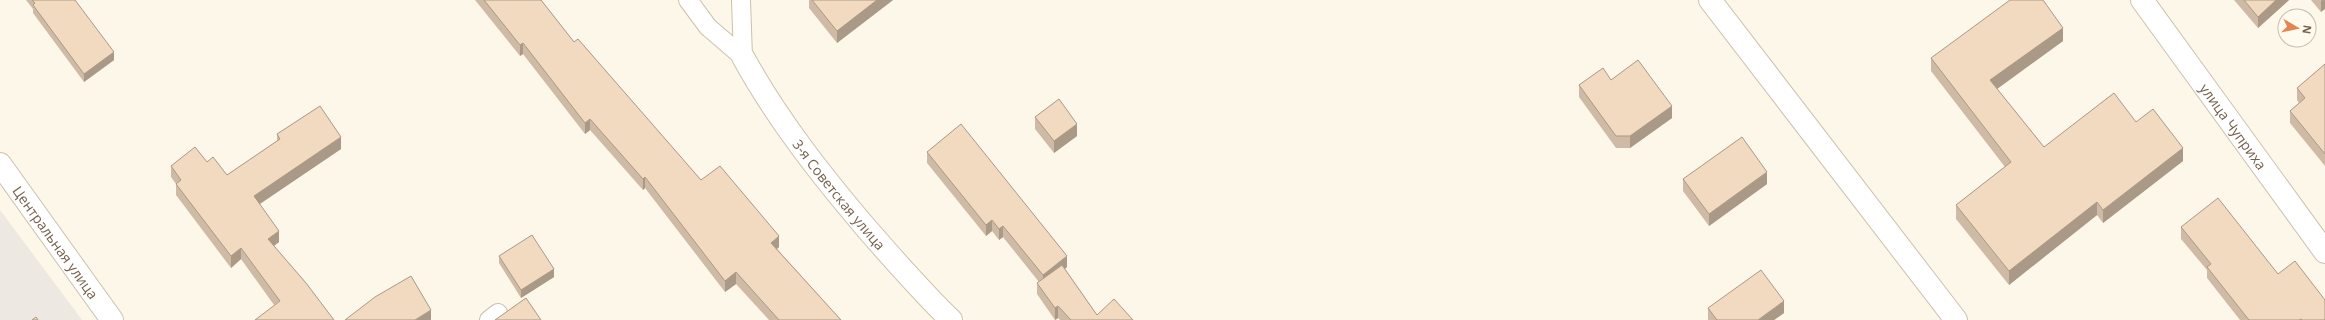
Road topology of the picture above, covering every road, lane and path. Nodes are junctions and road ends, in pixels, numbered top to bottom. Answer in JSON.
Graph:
{"nodes":[{"id":1,"x":688,"y":0,"type":"edge"},
{"id":2,"x":741,"y":0,"type":"edge"},
{"id":3,"x":1710,"y":0,"type":"edge"},
{"id":4,"x":2142,"y":0,"type":"edge"},
{"id":5,"x":743,"y":57,"type":"junction"},
{"id":6,"x":0,"y":164,"type":"edge"},
{"id":7,"x":2325,"y":252,"type":"edge"},
{"id":8,"x":112,"y":320,"type":"edge"},
{"id":9,"x":951,"y":320,"type":"edge"},
{"id":10,"x":1956,"y":320,"type":"edge"}],
"edges":[{"from":1,"to":5,"type":"lane"},
{"from":2,"to":5,"type":"lane"},
{"from":3,"to":10,"type":"street"},
{"from":4,"to":7,"type":"street","name":"улица Чуприха"},
{"from":5,"to":9,"type":"street","name":"3-я Советская улица"},
{"from":6,"to":8,"type":"street","name":"Центральная улица"}]}
